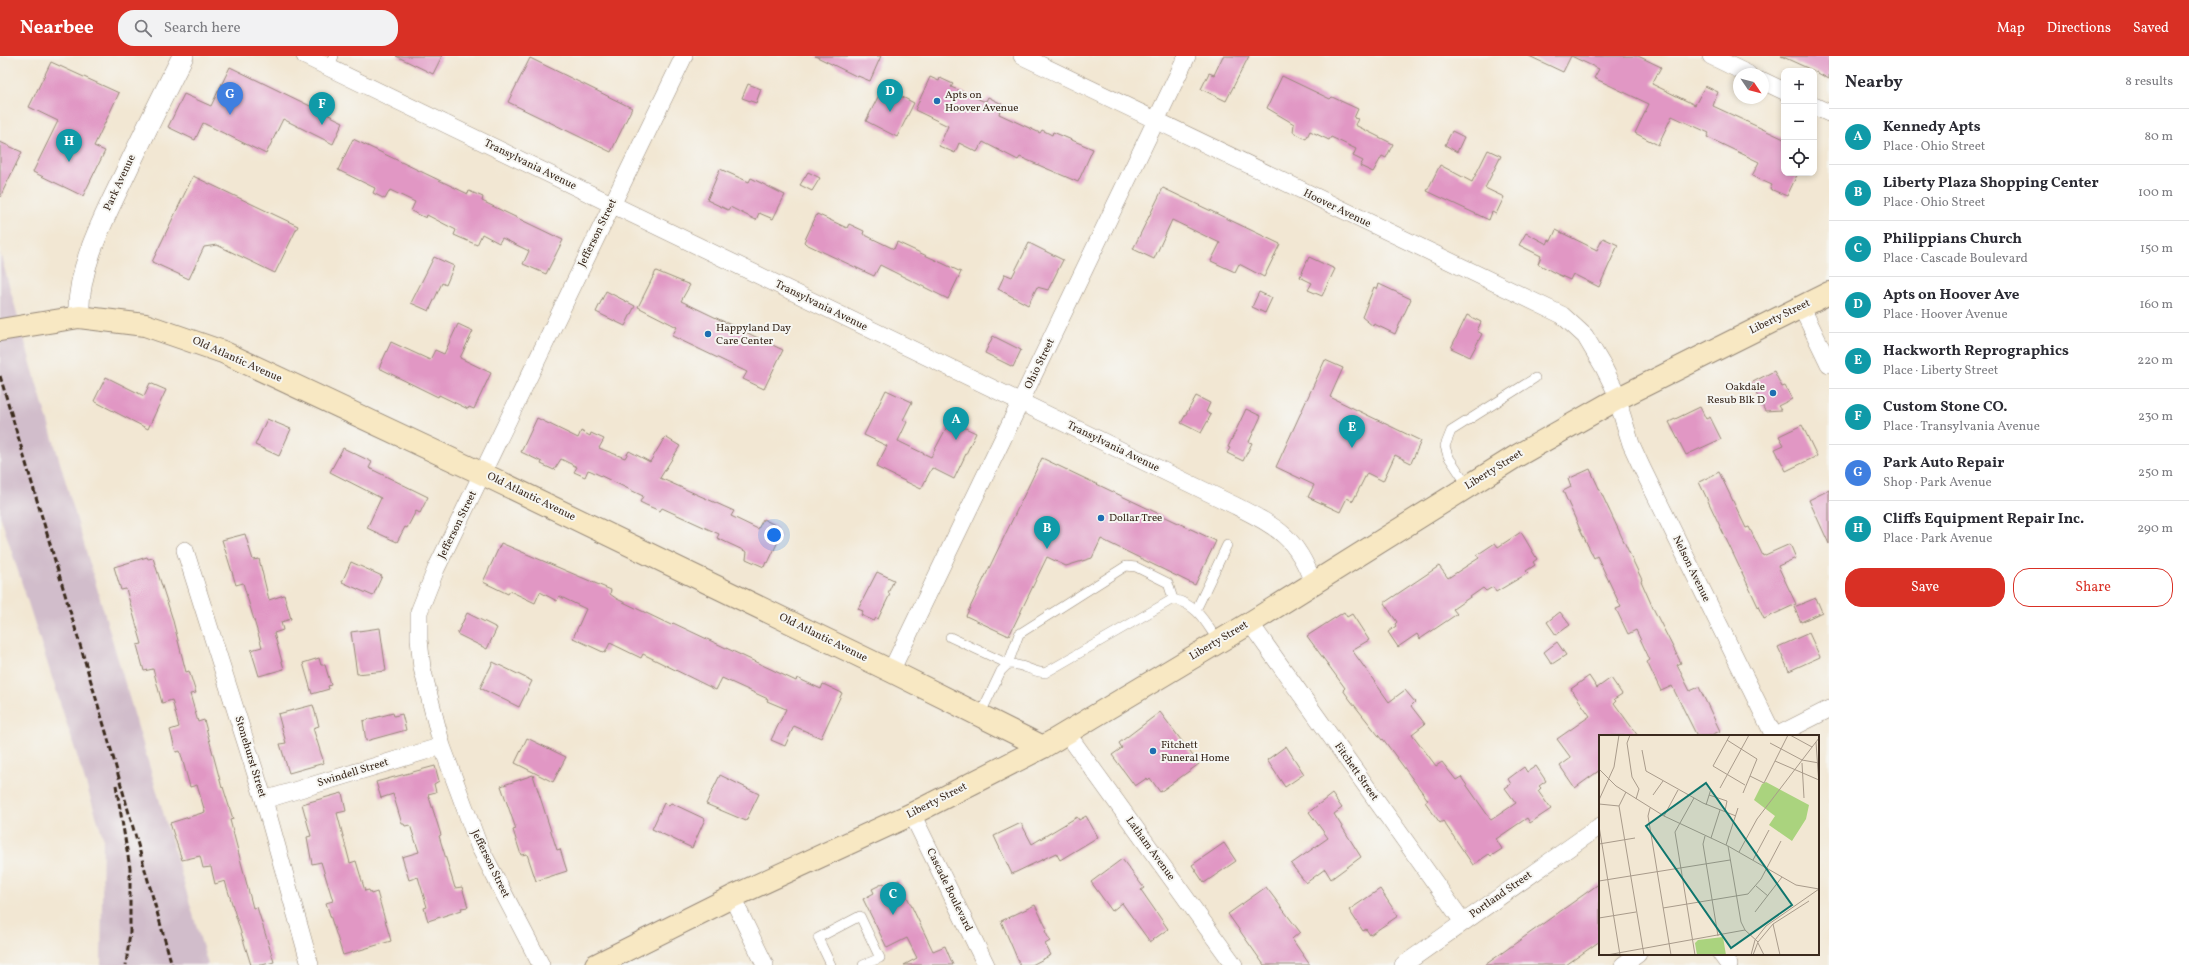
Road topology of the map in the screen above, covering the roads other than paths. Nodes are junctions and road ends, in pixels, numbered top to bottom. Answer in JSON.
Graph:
{"nodes":[{"id":1,"x":183,"y":56,"type":"edge"},
{"id":2,"x":304,"y":56,"type":"edge"},
{"id":3,"x":684,"y":56,"type":"edge"},
{"id":4,"x":1022,"y":56,"type":"edge"},
{"id":5,"x":1188,"y":56,"type":"edge"},
{"id":6,"x":1711,"y":56,"type":"edge"},
{"id":7,"x":332,"y":62,"type":"edge"},
{"id":8,"x":1736,"y":68,"type":"edge"},
{"id":9,"x":1769,"y":84,"type":"edge"},
{"id":10,"x":1781,"y":90,"type":"edge"},
{"id":11,"x":1817,"y":107,"type":"edge"},
{"id":12,"x":1829,"y":113,"type":"edge"},
{"id":13,"x":1156,"y":121,"type":"junction"},
{"id":14,"x":612,"y":205,"type":"junction"},
{"id":15,"x":1829,"y":294,"type":"edge"},
{"id":16,"x":1801,"y":306,"type":"junction"},
{"id":17,"x":79,"y":317,"type":"junction"},
{"id":18,"x":0,"y":330,"type":"edge"},
{"id":19,"x":1829,"y":364,"type":"edge"},
{"id":20,"x":1535,"y":378,"type":"dead end"},
{"id":21,"x":1620,"y":398,"type":"junction"},
{"id":22,"x":1021,"y":402,"type":"junction"},
{"id":23,"x":483,"y":474,"type":"junction"},
{"id":24,"x":1468,"y":486,"type":"junction"},
{"id":25,"x":1227,"y":545,"type":"dead end"},
{"id":26,"x":185,"y":550,"type":"dead end"},
{"id":27,"x":1313,"y":583,"type":"junction"},
{"id":28,"x":1173,"y":599,"type":"junction"},
{"id":29,"x":1196,"y":610,"type":"junction"},
{"id":30,"x":1250,"y":623,"type":"junction"},
{"id":31,"x":950,"y":637,"type":"dead end"},
{"id":32,"x":1218,"y":642,"type":"junction"},
{"id":33,"x":1008,"y":664,"type":"junction"},
{"id":34,"x":891,"y":671,"type":"junction"},
{"id":35,"x":1829,"y":709,"type":"edge"},
{"id":36,"x":980,"y":716,"type":"junction"},
{"id":37,"x":1066,"y":732,"type":"junction"},
{"id":38,"x":1775,"y":735,"type":"edge"},
{"id":39,"x":1777,"y":735,"type":"edge"},
{"id":40,"x":442,"y":746,"type":"junction"},
{"id":41,"x":1043,"y":747,"type":"junction"},
{"id":42,"x":264,"y":800,"type":"junction"},
{"id":43,"x":912,"y":814,"type":"junction"},
{"id":44,"x":1599,"y":827,"type":"edge"},
{"id":45,"x":732,"y":897,"type":"junction"},
{"id":46,"x":1463,"y":922,"type":"junction"},
{"id":47,"x":1637,"y":955,"type":"edge"},
{"id":48,"x":1722,"y":955,"type":"edge"},
{"id":49,"x":1412,"y":962,"type":"edge"},
{"id":50,"x":310,"y":965,"type":"edge"},
{"id":51,"x":541,"y":965,"type":"edge"},
{"id":52,"x":596,"y":965,"type":"edge"},
{"id":53,"x":765,"y":965,"type":"edge"},
{"id":54,"x":831,"y":965,"type":"edge"},
{"id":55,"x":864,"y":965,"type":"edge"},
{"id":56,"x":986,"y":965,"type":"edge"},
{"id":57,"x":1234,"y":965,"type":"edge"},
{"id":58,"x":1623,"y":965,"type":"edge"},
{"id":59,"x":1729,"y":965,"type":"edge"}],
"edges":[{"from":1,"to":17,"type":"street","name":"Park Avenue"},
{"from":2,"to":7,"type":"street","name":"Transylvania Avenue"},
{"from":3,"to":14,"type":"street","name":"Jefferson Street"},
{"from":4,"to":13,"type":"street","name":"Hoover Avenue"},
{"from":5,"to":13,"type":"street","name":"Ohio Street"},
{"from":6,"to":8,"type":"street"},
{"from":7,"to":14,"type":"street","name":"Transylvania Avenue"},
{"from":9,"to":10,"type":"street"},
{"from":11,"to":12,"type":"street"},
{"from":13,"to":21,"type":"street","name":"Hoover Avenue"},
{"from":13,"to":22,"type":"street","name":"Ohio Street"},
{"from":14,"to":22,"type":"street","name":"Transylvania Avenue"},
{"from":14,"to":23,"type":"street","name":"Jefferson Street"},
{"from":15,"to":16,"type":"main road","name":"Liberty Street"},
{"from":16,"to":19,"type":"street"},
{"from":16,"to":21,"type":"main road","name":"Liberty Street"},
{"from":17,"to":18,"type":"main road","name":"Old Atlantic Avenue"},
{"from":17,"to":23,"type":"main road","name":"Old Atlantic Avenue"},
{"from":20,"to":24,"type":"lane"},
{"from":21,"to":24,"type":"main road","name":"Liberty Street"},
{"from":21,"to":38,"type":"street","name":"Nelson Avenue"},
{"from":22,"to":27,"type":"street","name":"Transylvania Avenue"},
{"from":22,"to":34,"type":"street","name":"Ohio Street"},
{"from":23,"to":34,"type":"main road","name":"Old Atlantic Avenue"},
{"from":23,"to":40,"type":"street","name":"Jefferson Street"},
{"from":24,"to":27,"type":"main road","name":"Liberty Street"},
{"from":25,"to":29,"type":"lane"},
{"from":26,"to":42,"type":"street","name":"Stonehurst Street"},
{"from":27,"to":30,"type":"main road","name":"Liberty Street"},
{"from":28,"to":29,"type":"lane"},
{"from":28,"to":33,"type":"lane"},
{"from":28,"to":33,"type":"lane"},
{"from":29,"to":32,"type":"lane"},
{"from":30,"to":32,"type":"main road","name":"Liberty Street"},
{"from":30,"to":46,"type":"street","name":"Fitchett Street"},
{"from":31,"to":33,"type":"lane"},
{"from":32,"to":37,"type":"main road","name":"Liberty Street"},
{"from":33,"to":36,"type":"lane"},
{"from":34,"to":36,"type":"main road","name":"Old Atlantic Avenue"},
{"from":35,"to":39,"type":"street"},
{"from":36,"to":41,"type":"main road","name":"Old Atlantic Avenue"},
{"from":37,"to":41,"type":"main road","name":"Liberty Street"},
{"from":37,"to":57,"type":"street","name":"Latham Avenue"},
{"from":40,"to":42,"type":"street","name":"Swindell Street"},
{"from":40,"to":51,"type":"street","name":"Jefferson Street"},
{"from":41,"to":43,"type":"main road","name":"Liberty Street"},
{"from":42,"to":50,"type":"street","name":"Stonehurst Street"},
{"from":43,"to":45,"type":"main road","name":"Liberty Street"},
{"from":43,"to":56,"type":"street","name":"Cascade Boulevard"},
{"from":44,"to":46,"type":"street","name":"Portland Street"},
{"from":45,"to":52,"type":"main road","name":"Liberty Street"},
{"from":45,"to":53,"type":"street"},
{"from":46,"to":49,"type":"street","name":"Portland Street"},
{"from":47,"to":58,"type":"street"},
{"from":48,"to":59,"type":"street"},
{"from":54,"to":55,"type":"lane"}]}
